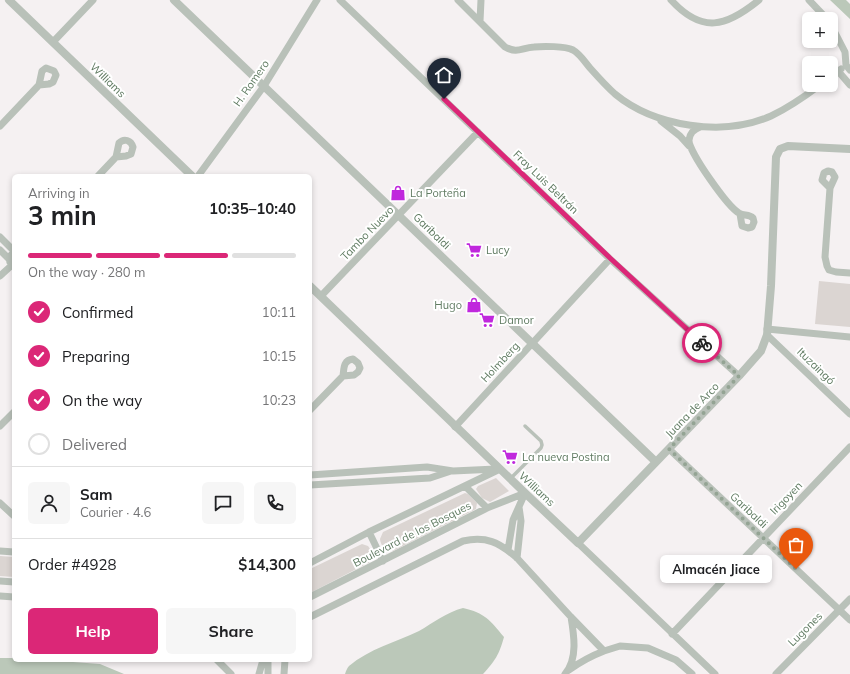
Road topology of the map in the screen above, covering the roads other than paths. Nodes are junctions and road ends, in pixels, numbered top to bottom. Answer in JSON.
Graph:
{"nodes":[{"id":1,"x":9,"y":0,"type":"edge"},
{"id":2,"x":93,"y":0,"type":"edge"},
{"id":3,"x":174,"y":0,"type":"edge"},
{"id":4,"x":317,"y":0,"type":"edge"},
{"id":5,"x":340,"y":0,"type":"edge"},
{"id":6,"x":458,"y":0,"type":"edge"},
{"id":7,"x":481,"y":0,"type":"edge"},
{"id":8,"x":670,"y":0,"type":"edge"},
{"id":9,"x":759,"y":0,"type":"edge"},
{"id":10,"x":809,"y":0,"type":"edge"},
{"id":11,"x":820,"y":12,"type":"edge"},
{"id":12,"x":480,"y":21,"type":"junction"},
{"id":13,"x":838,"y":38,"type":"edge"},
{"id":14,"x":53,"y":42,"type":"junction"},
{"id":15,"x":848,"y":68,"type":"edge"},
{"id":16,"x":838,"y":71,"type":"joint"},
{"id":17,"x":39,"y":85,"type":"dead end"},
{"id":18,"x":850,"y":85,"type":"edge"},
{"id":19,"x":264,"y":86,"type":"junction"},
{"id":20,"x":810,"y":92,"type":"edge"},
{"id":21,"x":652,"y":115,"type":"junction"},
{"id":22,"x":0,"y":126,"type":"edge"},
{"id":23,"x":700,"y":127,"type":"junction"},
{"id":24,"x":478,"y":132,"type":"junction"},
{"id":25,"x":689,"y":146,"type":"junction"},
{"id":26,"x":850,"y":149,"type":"edge"},
{"id":27,"x":116,"y":157,"type":"dead end"},
{"id":28,"x":100,"y":174,"type":"edge"},
{"id":29,"x":190,"y":174,"type":"edge"},
{"id":30,"x":199,"y":174,"type":"edge"},
{"id":31,"x":830,"y":188,"type":"dead end"},
{"id":32,"x":740,"y":214,"type":"dead end"},
{"id":33,"x":400,"y":215,"type":"junction"},
{"id":34,"x":0,"y":237,"type":"edge"},
{"id":35,"x":0,"y":250,"type":"edge"},
{"id":36,"x":12,"y":250,"type":"edge"},
{"id":37,"x":12,"y":253,"type":"edge"},
{"id":38,"x":610,"y":258,"type":"junction"},
{"id":39,"x":12,"y":263,"type":"edge"},
{"id":40,"x":850,"y":273,"type":"edge"},
{"id":41,"x":0,"y":276,"type":"edge"},
{"id":42,"x":312,"y":288,"type":"edge"},
{"id":43,"x":321,"y":296,"type":"junction"},
{"id":44,"x":767,"y":332,"type":"junction"},
{"id":45,"x":850,"y":337,"type":"edge"},
{"id":46,"x":533,"y":343,"type":"junction"},
{"id":47,"x":343,"y":376,"type":"dead end"},
{"id":48,"x":739,"y":376,"type":"junction"},
{"id":49,"x":312,"y":408,"type":"edge"},
{"id":50,"x":12,"y":414,"type":"edge"},
{"id":51,"x":850,"y":414,"type":"edge"},
{"id":52,"x":0,"y":426,"type":"edge"},
{"id":53,"x":525,"y":426,"type":"dead end"},
{"id":54,"x":455,"y":427,"type":"junction"},
{"id":55,"x":850,"y":447,"type":"edge"},
{"id":56,"x":669,"y":449,"type":"junction"},
{"id":57,"x":656,"y":462,"type":"junction"},
{"id":58,"x":500,"y":469,"type":"junction"},
{"id":59,"x":453,"y":471,"type":"junction"},
{"id":60,"x":312,"y":475,"type":"edge"},
{"id":61,"x":510,"y":479,"type":"junction"},
{"id":62,"x":312,"y":485,"type":"edge"},
{"id":63,"x":465,"y":486,"type":"junction"},
{"id":64,"x":525,"y":493,"type":"junction"},
{"id":65,"x":0,"y":502,"type":"edge"},
{"id":66,"x":519,"y":506,"type":"junction"},
{"id":67,"x":487,"y":508,"type":"junction"},
{"id":68,"x":12,"y":514,"type":"edge"},
{"id":69,"x":369,"y":532,"type":"junction"},
{"id":70,"x":763,"y":538,"type":"junction"},
{"id":71,"x":578,"y":543,"type":"junction"},
{"id":72,"x":508,"y":550,"type":"junction"},
{"id":73,"x":0,"y":552,"type":"edge"},
{"id":74,"x":12,"y":552,"type":"edge"},
{"id":75,"x":517,"y":558,"type":"junction"},
{"id":76,"x":383,"y":561,"type":"junction"},
{"id":77,"x":312,"y":562,"type":"edge"},
{"id":78,"x":0,"y":581,"type":"edge"},
{"id":79,"x":12,"y":582,"type":"edge"},
{"id":80,"x":0,"y":596,"type":"edge"},
{"id":81,"x":312,"y":596,"type":"edge"},
{"id":82,"x":12,"y":597,"type":"edge"},
{"id":83,"x":850,"y":599,"type":"edge"},
{"id":84,"x":839,"y":610,"type":"junction"},
{"id":85,"x":312,"y":616,"type":"edge"},
{"id":86,"x":570,"y":617,"type":"junction"},
{"id":87,"x":850,"y":620,"type":"edge"},
{"id":88,"x":672,"y":634,"type":"junction"},
{"id":89,"x":604,"y":651,"type":"junction"},
{"id":90,"x":219,"y":662,"type":"edge"},
{"id":91,"x":262,"y":662,"type":"edge"},
{"id":92,"x":268,"y":662,"type":"edge"},
{"id":93,"x":285,"y":662,"type":"edge"},
{"id":94,"x":567,"y":672,"type":"edge"},
{"id":95,"x":231,"y":674,"type":"edge"},
{"id":96,"x":259,"y":674,"type":"edge"},
{"id":97,"x":268,"y":674,"type":"edge"},
{"id":98,"x":284,"y":674,"type":"edge"},
{"id":99,"x":692,"y":674,"type":"edge"},
{"id":100,"x":715,"y":674,"type":"edge"},
{"id":101,"x":776,"y":674,"type":"edge"}],
"edges":[{"from":1,"to":14,"type":"street","name":"Williams"},
{"from":2,"to":14,"type":"street"},
{"from":3,"to":19,"type":"street","name":"Garibaldi"},
{"from":4,"to":19,"type":"street","name":"H. Romero"},
{"from":5,"to":24,"type":"street","name":"Fray Luis Beltrán"},
{"from":6,"to":12,"type":"street"},
{"from":7,"to":12,"type":"street"},
{"from":8,"to":9,"type":"street"},
{"from":10,"to":11,"type":"street"},
{"from":12,"to":21,"type":"street"},
{"from":13,"to":15,"type":"street"},
{"from":14,"to":29,"type":"street","name":"Williams"},
{"from":15,"to":16,"type":"street"},
{"from":16,"to":18,"type":"street"},
{"from":17,"to":22,"type":"street"},
{"from":19,"to":30,"type":"street","name":"H. Romero"},
{"from":19,"to":33,"type":"street","name":"Garibaldi"},
{"from":20,"to":23,"type":"street"},
{"from":21,"to":23,"type":"street"},
{"from":21,"to":25,"type":"street"},
{"from":23,"to":25,"type":"street"},
{"from":24,"to":33,"type":"street","name":"Tambo Nuevo"},
{"from":24,"to":38,"type":"street","name":"Fray Luis Beltrán"},
{"from":25,"to":32,"type":"street"},
{"from":26,"to":44,"type":"street","name":"Juana de Arco"},
{"from":27,"to":28,"type":"street"},
{"from":31,"to":40,"type":"street"},
{"from":33,"to":43,"type":"street","name":"Tambo Nuevo"},
{"from":33,"to":46,"type":"street","name":"Garibaldi"},
{"from":34,"to":36,"type":"street"},
{"from":35,"to":39,"type":"street"},
{"from":37,"to":39,"type":"street"},
{"from":38,"to":46,"type":"street","name":"Holmberg"},
{"from":38,"to":48,"type":"street","name":"Fray Luis Beltrán"},
{"from":39,"to":41,"type":"street"},
{"from":42,"to":43,"type":"street","name":"Williams"},
{"from":43,"to":54,"type":"street","name":"Williams"},
{"from":44,"to":45,"type":"street"},
{"from":44,"to":48,"type":"street","name":"Juana de Arco"},
{"from":44,"to":51,"type":"street","name":"Ituzaingó"},
{"from":46,"to":54,"type":"street","name":"Holmberg"},
{"from":46,"to":57,"type":"street","name":"Garibaldi"},
{"from":47,"to":49,"type":"street"},
{"from":48,"to":56,"type":"street","name":"Juana de Arco"},
{"from":50,"to":52,"type":"street"},
{"from":53,"to":61,"type":"lane"},
{"from":54,"to":58,"type":"street","name":"Williams"},
{"from":55,"to":70,"type":"street","name":"Irigoyen"},
{"from":56,"to":57,"type":"street","name":"Juana de Arco"},
{"from":56,"to":70,"type":"street","name":"Garibaldi"},
{"from":57,"to":71,"type":"street","name":"Juana de Arco"},
{"from":58,"to":59,"type":"street"},
{"from":58,"to":61,"type":"street","name":"Williams"},
{"from":58,"to":63,"type":"street","name":"Boulevard de los Bosques"},
{"from":59,"to":60,"type":"street"},
{"from":59,"to":62,"type":"street"},
{"from":61,"to":64,"type":"street","name":"Williams"},
{"from":63,"to":67,"type":"street"},
{"from":63,"to":69,"type":"street","name":"Boulevard de los Bosques"},
{"from":64,"to":66,"type":"street"},
{"from":64,"to":67,"type":"street","name":"Boulevard de los Bosques"},
{"from":64,"to":71,"type":"street","name":"Williams"},
{"from":65,"to":68,"type":"street"},
{"from":66,"to":72,"type":"street"},
{"from":66,"to":75,"type":"street"},
{"from":67,"to":76,"type":"street","name":"Boulevard de los Bosques"},
{"from":69,"to":76,"type":"street"},
{"from":69,"to":77,"type":"street","name":"Boulevard de los Bosques"},
{"from":70,"to":84,"type":"street","name":"Garibaldi"},
{"from":70,"to":88,"type":"street","name":"Irigoyen"},
{"from":71,"to":88,"type":"street","name":"Williams"},
{"from":72,"to":75,"type":"street"},
{"from":72,"to":85,"type":"street"},
{"from":73,"to":74,"type":"street"},
{"from":75,"to":86,"type":"street"},
{"from":76,"to":81,"type":"street","name":"Boulevard de los Bosques"},
{"from":78,"to":79,"type":"street"},
{"from":80,"to":82,"type":"street"},
{"from":83,"to":84,"type":"street","name":"Lugones"},
{"from":84,"to":87,"type":"street","name":"Garibaldi"},
{"from":84,"to":101,"type":"street","name":"Lugones"},
{"from":86,"to":89,"type":"street"},
{"from":86,"to":94,"type":"street"},
{"from":88,"to":100,"type":"street","name":"Williams"},
{"from":89,"to":94,"type":"street"},
{"from":89,"to":99,"type":"street"},
{"from":90,"to":95,"type":"street"},
{"from":91,"to":96,"type":"street"},
{"from":92,"to":97,"type":"street"},
{"from":93,"to":98,"type":"street"}]}
